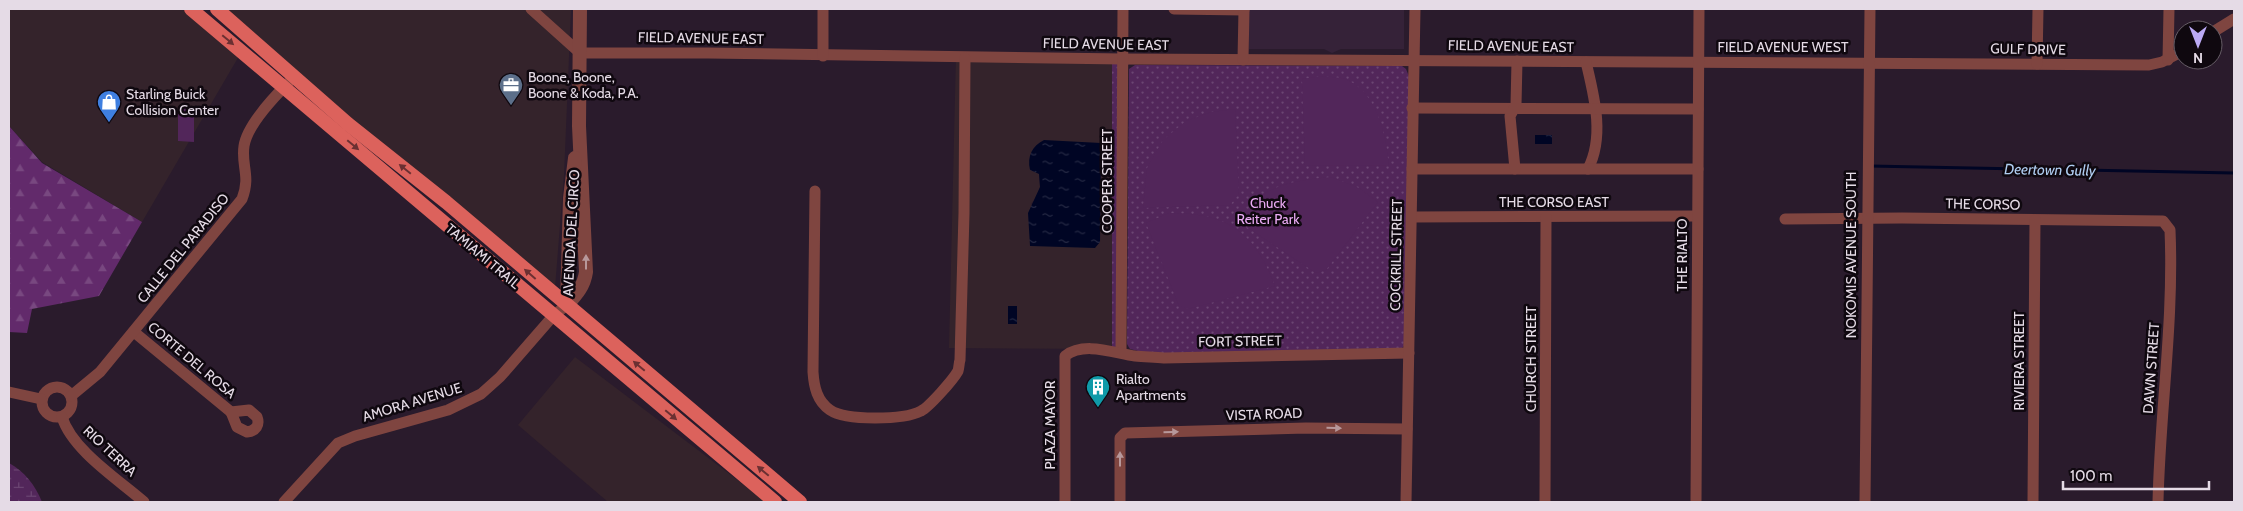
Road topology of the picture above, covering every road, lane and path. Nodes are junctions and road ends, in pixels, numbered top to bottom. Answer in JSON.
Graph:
{"nodes":[{"id":1,"x":191,"y":9,"type":"edge"},
{"id":2,"x":217,"y":9,"type":"edge"},
{"id":3,"x":531,"y":9,"type":"edge"},
{"id":4,"x":580,"y":9,"type":"edge"},
{"id":5,"x":823,"y":9,"type":"edge"},
{"id":6,"x":1124,"y":9,"type":"edge"},
{"id":7,"x":1174,"y":9,"type":"edge"},
{"id":8,"x":1244,"y":9,"type":"edge"},
{"id":9,"x":1415,"y":9,"type":"edge"},
{"id":10,"x":1699,"y":9,"type":"edge"},
{"id":11,"x":1870,"y":9,"type":"edge"},
{"id":12,"x":2038,"y":9,"type":"edge"},
{"id":13,"x":2168,"y":9,"type":"edge"},
{"id":14,"x":2234,"y":19,"type":"edge"},
{"id":15,"x":2223,"y":26,"type":"edge"},
{"id":16,"x":580,"y":53,"type":"junction"},
{"id":17,"x":823,"y":56,"type":"junction"},
{"id":18,"x":2173,"y":57,"type":"edge"},
{"id":19,"x":965,"y":58,"type":"junction"},
{"id":20,"x":1123,"y":59,"type":"junction"},
{"id":21,"x":1243,"y":60,"type":"junction"},
{"id":22,"x":1414,"y":60,"type":"junction"},
{"id":23,"x":2168,"y":60,"type":"junction"},
{"id":24,"x":1517,"y":61,"type":"junction"},
{"id":25,"x":1586,"y":62,"type":"junction"},
{"id":26,"x":1698,"y":62,"type":"junction"},
{"id":27,"x":1869,"y":62,"type":"junction"},
{"id":28,"x":2037,"y":64,"type":"junction"},
{"id":29,"x":295,"y":76,"type":"junction"},
{"id":30,"x":284,"y":87,"type":"junction"},
{"id":31,"x":1412,"y":108,"type":"junction"},
{"id":32,"x":1514,"y":109,"type":"junction"},
{"id":33,"x":1698,"y":109,"type":"junction"},
{"id":34,"x":1596,"y":110,"type":"junction"},
{"id":35,"x":1412,"y":169,"type":"junction"},
{"id":36,"x":1515,"y":169,"type":"junction"},
{"id":37,"x":1588,"y":169,"type":"junction"},
{"id":38,"x":1698,"y":169,"type":"junction"},
{"id":39,"x":816,"y":191,"type":"dead end"},
{"id":40,"x":1546,"y":216,"type":"junction"},
{"id":41,"x":1697,"y":216,"type":"junction"},
{"id":42,"x":1412,"y":217,"type":"junction"},
{"id":43,"x":1785,"y":219,"type":"dead end"},
{"id":44,"x":1866,"y":219,"type":"junction"},
{"id":45,"x":2035,"y":220,"type":"junction"},
{"id":46,"x":2170,"y":236,"type":"joint"},
{"id":47,"x":567,"y":305,"type":"junction"},
{"id":48,"x":554,"y":315,"type":"junction"},
{"id":49,"x":134,"y":332,"type":"junction"},
{"id":50,"x":1072,"y":350,"type":"joint"},
{"id":51,"x":1121,"y":352,"type":"junction"},
{"id":52,"x":1409,"y":353,"type":"junction"},
{"id":53,"x":9,"y":392,"type":"edge"},
{"id":54,"x":71,"y":396,"type":"junction"},
{"id":55,"x":42,"y":398,"type":"junction"},
{"id":56,"x":231,"y":412,"type":"dead end"},
{"id":57,"x":62,"y":417,"type":"junction"},
{"id":58,"x":1407,"y":429,"type":"junction"},
{"id":59,"x":144,"y":502,"type":"edge"},
{"id":60,"x":284,"y":502,"type":"edge"},
{"id":61,"x":775,"y":502,"type":"edge"},
{"id":62,"x":800,"y":502,"type":"edge"},
{"id":63,"x":1065,"y":502,"type":"edge"},
{"id":64,"x":1120,"y":502,"type":"edge"},
{"id":65,"x":1406,"y":502,"type":"edge"},
{"id":66,"x":1545,"y":502,"type":"edge"},
{"id":67,"x":1696,"y":502,"type":"edge"},
{"id":68,"x":1865,"y":502,"type":"edge"},
{"id":69,"x":2033,"y":502,"type":"edge"},
{"id":70,"x":2158,"y":502,"type":"edge"}],
"edges":[{"from":1,"to":30,"type":"main road","name":"TAMIAMI TRAIL","one_way":true},
{"from":2,"to":29,"type":"main road","name":"TAMIAMI TRAIL"},
{"from":3,"to":16,"type":"street"},
{"from":4,"to":16,"type":"street","name":"AVENIDA DEL CIRCO"},
{"from":5,"to":17,"type":"street"},
{"from":6,"to":20,"type":"street","name":"COOPER STREET"},
{"from":7,"to":8,"type":"street"},
{"from":8,"to":21,"type":"street"},
{"from":9,"to":22,"type":"street","name":"COCKRILL STREET"},
{"from":10,"to":26,"type":"street","name":"THE RIALTO"},
{"from":11,"to":27,"type":"street","name":"NOKOMIS AVENUE SOUTH"},
{"from":12,"to":28,"type":"street"},
{"from":13,"to":23,"type":"street"},
{"from":14,"to":15,"type":"street"},
{"from":16,"to":17,"type":"street","name":"FIELD AVENUE EAST"},
{"from":16,"to":47,"type":"street","name":"AVENIDA DEL CIRCO"},
{"from":17,"to":19,"type":"street","name":"FIELD AVENUE EAST"},
{"from":18,"to":23,"type":"street","name":"GULF DRIVE"},
{"from":19,"to":20,"type":"street","name":"FIELD AVENUE EAST"},
{"from":19,"to":39,"type":"street"},
{"from":20,"to":21,"type":"street","name":"FIELD AVENUE EAST"},
{"from":20,"to":51,"type":"street","name":"COOPER STREET"},
{"from":21,"to":22,"type":"street","name":"FIELD AVENUE EAST"},
{"from":22,"to":24,"type":"street","name":"FIELD AVENUE EAST"},
{"from":22,"to":31,"type":"street","name":"COCKRILL STREET"},
{"from":23,"to":28,"type":"street","name":"GULF DRIVE"},
{"from":24,"to":25,"type":"street","name":"FIELD AVENUE EAST"},
{"from":24,"to":32,"type":"street"},
{"from":25,"to":26,"type":"street","name":"FIELD AVENUE EAST"},
{"from":25,"to":34,"type":"street"},
{"from":26,"to":27,"type":"street","name":"FIELD AVENUE WEST"},
{"from":26,"to":33,"type":"street","name":"THE RIALTO"},
{"from":27,"to":28,"type":"street","name":"GULF DRIVE"},
{"from":27,"to":44,"type":"street","name":"NOKOMIS AVENUE SOUTH"},
{"from":29,"to":30,"type":"street","name":"CALLE DEL PARADISO"},
{"from":47,"to":29,"type":"main road","name":"TAMIAMI TRAIL","one_way":true},
{"from":30,"to":48,"type":"main road","name":"TAMIAMI TRAIL","one_way":true},
{"from":30,"to":49,"type":"street","name":"CALLE DEL PARADISO"},
{"from":31,"to":32,"type":"street"},
{"from":31,"to":35,"type":"street","name":"COCKRILL STREET"},
{"from":32,"to":34,"type":"street"},
{"from":32,"to":36,"type":"street"},
{"from":33,"to":34,"type":"street"},
{"from":33,"to":38,"type":"street","name":"THE RIALTO"},
{"from":34,"to":37,"type":"street"},
{"from":35,"to":36,"type":"street"},
{"from":35,"to":42,"type":"street","name":"COCKRILL STREET"},
{"from":36,"to":37,"type":"street"},
{"from":37,"to":38,"type":"street"},
{"from":38,"to":41,"type":"street","name":"THE RIALTO"},
{"from":40,"to":41,"type":"street","name":"THE CORSO EAST"},
{"from":40,"to":42,"type":"street","name":"THE CORSO EAST"},
{"from":40,"to":66,"type":"street","name":"CHURCH STREET"},
{"from":41,"to":67,"type":"street","name":"THE RIALTO"},
{"from":42,"to":52,"type":"street","name":"COCKRILL STREET"},
{"from":43,"to":44,"type":"street","name":"THE CORSO"},
{"from":44,"to":45,"type":"street","name":"THE CORSO"},
{"from":44,"to":68,"type":"street","name":"NOKOMIS AVENUE SOUTH"},
{"from":45,"to":46,"type":"street","name":"THE CORSO"},
{"from":45,"to":69,"type":"street","name":"RIVIERA STREET"},
{"from":46,"to":70,"type":"street","name":"DAWN STREET"},
{"from":47,"to":48,"type":"street","name":"AMORA AVENUE"},
{"from":62,"to":47,"type":"main road","name":"TAMIAMI TRAIL","one_way":true},
{"from":48,"to":60,"type":"street","name":"AMORA AVENUE"},
{"from":48,"to":61,"type":"main road","name":"TAMIAMI TRAIL","one_way":true},
{"from":49,"to":54,"type":"street","name":"CALLE DEL PARADISO"},
{"from":49,"to":56,"type":"street","name":"CORTE DEL ROSA"},
{"from":50,"to":51,"type":"street","name":"FORT STREET"},
{"from":50,"to":63,"type":"street","name":"PLAZA MAYOR"},
{"from":51,"to":52,"type":"street","name":"FORT STREET"},
{"from":52,"to":58,"type":"street","name":"COCKRILL STREET"},
{"from":53,"to":55,"type":"street"},
{"from":54,"to":55,"type":"street"},
{"from":54,"to":57,"type":"street"},
{"from":55,"to":57,"type":"street"},
{"from":57,"to":59,"type":"street","name":"RIO TERRA"},
{"from":64,"to":58,"type":"street","name":"VISTA ROAD","one_way":true},
{"from":58,"to":65,"type":"street","name":"COCKRILL STREET"}]}
